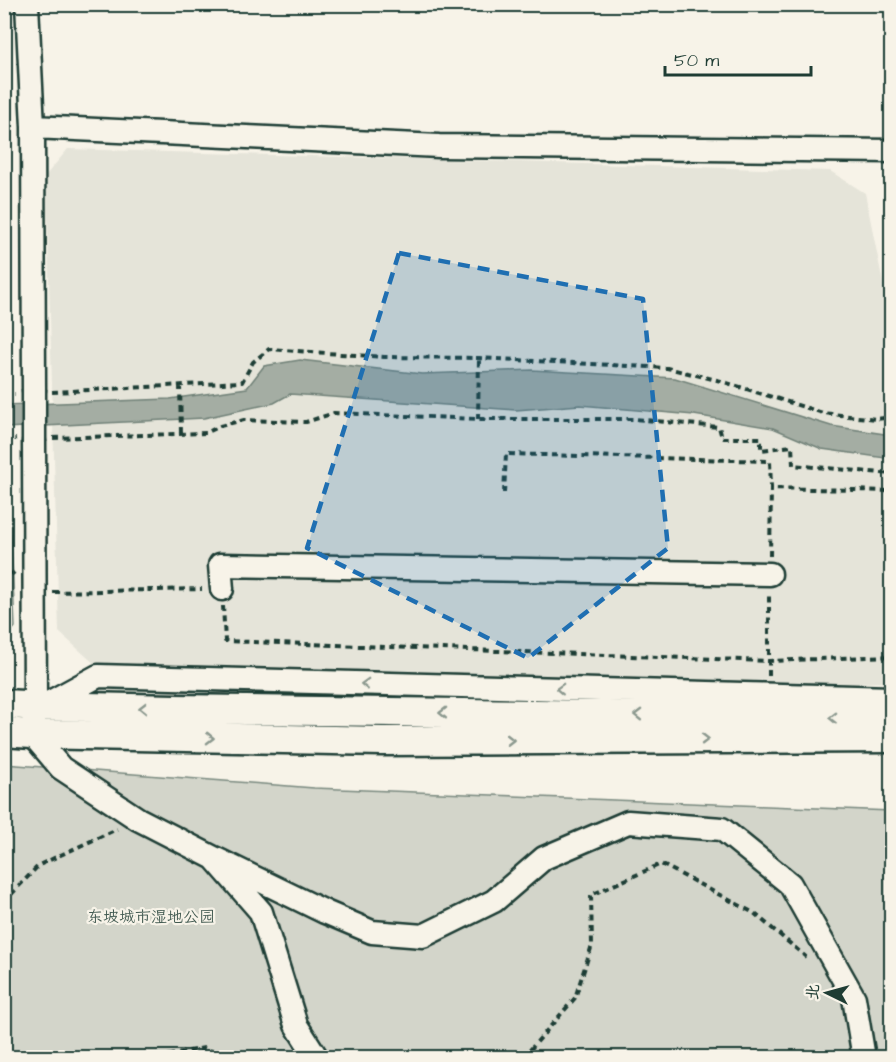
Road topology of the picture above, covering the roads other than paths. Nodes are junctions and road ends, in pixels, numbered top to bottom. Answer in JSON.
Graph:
{"nodes":[{"id":1,"x":27,"y":4,"type":"edge"},
{"id":2,"x":33,"y":127,"type":"junction"},
{"id":3,"x":891,"y":151,"type":"edge"},
{"id":4,"x":770,"y":574,"type":"dead end"},
{"id":5,"x":222,"y":589,"type":"road end"},
{"id":6,"x":891,"y":698,"type":"edge"},
{"id":7,"x":4,"y":704,"type":"edge"},
{"id":8,"x":39,"y":706,"type":"junction"},
{"id":9,"x":891,"y":719,"type":"edge"},
{"id":10,"x":4,"y":732,"type":"edge"},
{"id":11,"x":32,"y":734,"type":"junction"},
{"id":12,"x":891,"y":738,"type":"edge"},
{"id":13,"x":214,"y":858,"type":"junction"},
{"id":14,"x":317,"y":1058,"type":"edge"},
{"id":15,"x":864,"y":1058,"type":"edge"}],
"edges":[{"from":1,"to":2,"type":"street"},
{"from":2,"to":3,"type":"street"},
{"from":2,"to":8,"type":"street","bridge":true},
{"from":4,"to":5,"type":"street"},
{"from":6,"to":8,"type":"street","one_way":true},
{"from":7,"to":8,"type":"main road"},
{"from":9,"to":8,"type":"main road","one_way":true},
{"from":8,"to":11,"type":"street"},
{"from":10,"to":11,"type":"main road"},
{"from":11,"to":12,"type":"main road","one_way":true},
{"from":11,"to":13,"type":"street"},
{"from":13,"to":14,"type":"street"},
{"from":13,"to":15,"type":"street"}]}
